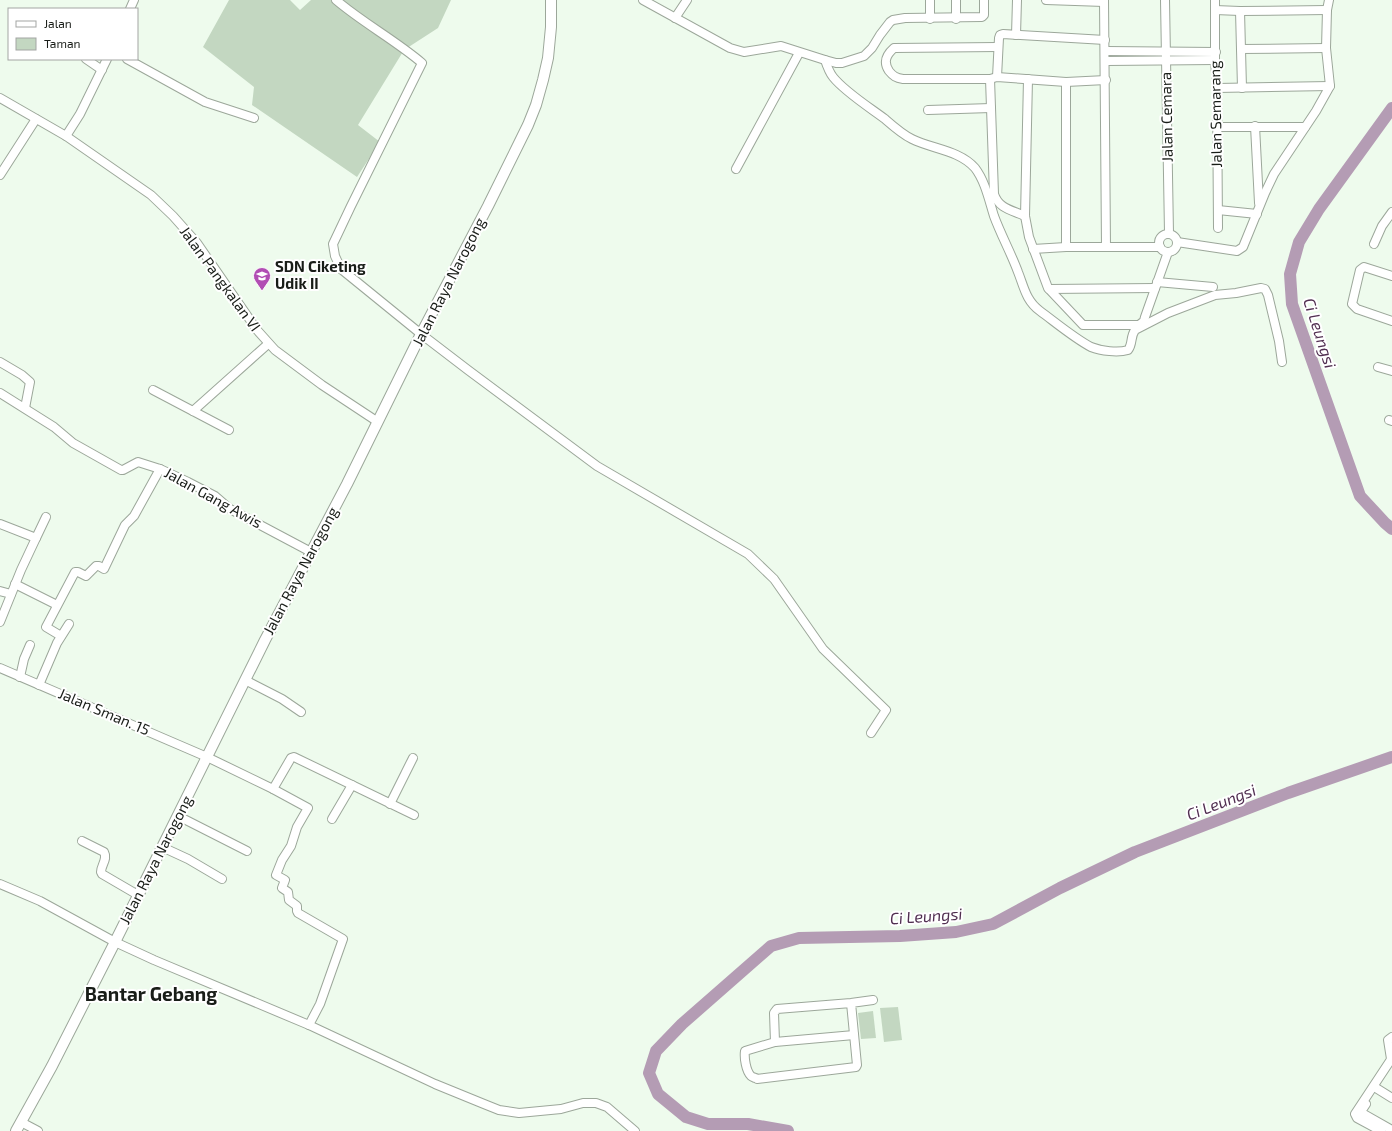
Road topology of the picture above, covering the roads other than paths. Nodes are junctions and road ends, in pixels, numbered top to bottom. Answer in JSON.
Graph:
{"nodes":[{"id":1,"x":336,"y":0,"type":"edge"},
{"id":2,"x":551,"y":0,"type":"edge"},
{"id":3,"x":643,"y":0,"type":"edge"},
{"id":4,"x":687,"y":0,"type":"edge"},
{"id":5,"x":930,"y":0,"type":"edge"},
{"id":6,"x":956,"y":0,"type":"edge"},
{"id":7,"x":984,"y":0,"type":"edge"},
{"id":8,"x":1017,"y":0,"type":"edge"},
{"id":9,"x":1046,"y":0,"type":"edge"},
{"id":10,"x":1166,"y":0,"type":"edge"},
{"id":11,"x":1215,"y":0,"type":"edge"},
{"id":12,"x":1328,"y":0,"type":"edge"},
{"id":13,"x":1104,"y":1,"type":"edge"},
{"id":14,"x":1215,"y":10,"type":"junction"},
{"id":15,"x":1326,"y":10,"type":"junction"},
{"id":16,"x":1240,"y":11,"type":"junction"},
{"id":17,"x":675,"y":18,"type":"junction"},
{"id":18,"x":930,"y":19,"type":"junction"},
{"id":19,"x":956,"y":19,"type":"junction"},
{"id":20,"x":1016,"y":35,"type":"junction"},
{"id":21,"x":1105,"y":40,"type":"junction"},
{"id":22,"x":998,"y":47,"type":"junction"},
{"id":23,"x":1326,"y":48,"type":"junction"},
{"id":24,"x":1241,"y":49,"type":"junction"},
{"id":25,"x":1106,"y":51,"type":"junction"},
{"id":26,"x":799,"y":53,"type":"junction"},
{"id":27,"x":1166,"y":56,"type":"junction"},
{"id":28,"x":1216,"y":56,"type":"junction"},
{"id":29,"x":87,"y":60,"type":"edge"},
{"id":30,"x":107,"y":60,"type":"edge"},
{"id":31,"x":129,"y":60,"type":"edge"},
{"id":32,"x":825,"y":60,"type":"junction"},
{"id":33,"x":1106,"y":61,"type":"junction"},
{"id":34,"x":102,"y":70,"type":"junction"},
{"id":35,"x":994,"y":78,"type":"junction"},
{"id":36,"x":1028,"y":79,"type":"junction"},
{"id":37,"x":1106,"y":80,"type":"junction"},
{"id":38,"x":1066,"y":82,"type":"junction"},
{"id":39,"x":1330,"y":86,"type":"junction"},
{"id":40,"x":1218,"y":88,"type":"junction"},
{"id":41,"x":1242,"y":88,"type":"junction"},
{"id":42,"x":0,"y":98,"type":"edge"},
{"id":43,"x":991,"y":108,"type":"junction"},
{"id":44,"x":928,"y":110,"type":"dead end"},
{"id":45,"x":254,"y":118,"type":"dead end"},
{"id":46,"x":36,"y":119,"type":"junction"},
{"id":47,"x":1255,"y":126,"type":"junction"},
{"id":48,"x":1217,"y":127,"type":"junction"},
{"id":49,"x":1305,"y":127,"type":"junction"},
{"id":50,"x":66,"y":136,"type":"junction"},
{"id":51,"x":736,"y":169,"type":"dead end"},
{"id":52,"x":0,"y":175,"type":"edge"},
{"id":53,"x":1218,"y":210,"type":"junction"},
{"id":54,"x":1258,"y":211,"type":"junction"},
{"id":55,"x":1392,"y":212,"type":"edge"},
{"id":56,"x":1026,"y":216,"type":"junction"},
{"id":57,"x":1218,"y":228,"type":"dead end"},
{"id":58,"x":1169,"y":233,"type":"junction"},
{"id":59,"x":1177,"y":242,"type":"junction"},
{"id":60,"x":1374,"y":244,"type":"dead end"},
{"id":61,"x":1066,"y":247,"type":"junction"},
{"id":62,"x":1106,"y":247,"type":"junction"},
{"id":63,"x":1160,"y":247,"type":"junction"},
{"id":64,"x":1033,"y":249,"type":"junction"},
{"id":65,"x":1168,"y":252,"type":"junction"},
{"id":66,"x":1392,"y":276,"type":"edge"},
{"id":67,"x":1156,"y":285,"type":"junction"},
{"id":68,"x":1213,"y":287,"type":"dead end"},
{"id":69,"x":1049,"y":290,"type":"junction"},
{"id":70,"x":1392,"y":321,"type":"edge"},
{"id":71,"x":421,"y":334,"type":"junction"},
{"id":72,"x":268,"y":344,"type":"junction"},
{"id":73,"x":0,"y":362,"type":"edge"},
{"id":74,"x":1282,"y":362,"type":"dead end"},
{"id":75,"x":1378,"y":367,"type":"dead end"},
{"id":76,"x":1392,"y":371,"type":"edge"},
{"id":77,"x":153,"y":390,"type":"dead end"},
{"id":78,"x":0,"y":393,"type":"edge"},
{"id":79,"x":25,"y":408,"type":"junction"},
{"id":80,"x":193,"y":411,"type":"junction"},
{"id":81,"x":378,"y":422,"type":"junction"},
{"id":82,"x":229,"y":430,"type":"dead end"},
{"id":83,"x":160,"y":469,"type":"junction"},
{"id":84,"x":46,"y":518,"type":"dead end"},
{"id":85,"x":0,"y":524,"type":"edge"},
{"id":86,"x":36,"y":538,"type":"junction"},
{"id":87,"x":311,"y":552,"type":"junction"},
{"id":88,"x":15,"y":584,"type":"junction"},
{"id":89,"x":0,"y":591,"type":"edge"},
{"id":90,"x":11,"y":594,"type":"junction"},
{"id":91,"x":57,"y":605,"type":"junction"},
{"id":92,"x":0,"y":622,"type":"edge"},
{"id":93,"x":70,"y":624,"type":"dead end"},
{"id":94,"x":61,"y":636,"type":"junction"},
{"id":95,"x":30,"y":645,"type":"dead end"},
{"id":96,"x":0,"y":668,"type":"edge"},
{"id":97,"x":20,"y":677,"type":"junction"},
{"id":98,"x":245,"y":680,"type":"junction"},
{"id":99,"x":39,"y":685,"type":"junction"},
{"id":100,"x":301,"y":712,"type":"dead end"},
{"id":101,"x":871,"y":733,"type":"dead end"},
{"id":102,"x":207,"y":757,"type":"junction"},
{"id":103,"x":413,"y":758,"type":"dead end"},
{"id":104,"x":352,"y":786,"type":"junction"},
{"id":105,"x":273,"y":789,"type":"junction"},
{"id":106,"x":390,"y":804,"type":"junction"},
{"id":107,"x":178,"y":816,"type":"junction"},
{"id":108,"x":414,"y":816,"type":"dead end"},
{"id":109,"x":332,"y":819,"type":"dead end"},
{"id":110,"x":82,"y":841,"type":"dead end"},
{"id":111,"x":162,"y":847,"type":"junction"},
{"id":112,"x":247,"y":851,"type":"dead end"},
{"id":113,"x":222,"y":879,"type":"dead end"},
{"id":114,"x":0,"y":884,"type":"edge"},
{"id":115,"x":138,"y":895,"type":"junction"},
{"id":116,"x":115,"y":942,"type":"junction"},
{"id":117,"x":873,"y":1000,"type":"dead end"},
{"id":118,"x":851,"y":1003,"type":"junction"},
{"id":119,"x":309,"y":1025,"type":"junction"},
{"id":120,"x":854,"y":1035,"type":"junction"},
{"id":121,"x":1392,"y":1037,"type":"edge"},
{"id":122,"x":775,"y":1042,"type":"junction"},
{"id":123,"x":1392,"y":1066,"type":"edge"},
{"id":124,"x":1376,"y":1088,"type":"junction"},
{"id":125,"x":1392,"y":1098,"type":"edge"},
{"id":126,"x":19,"y":1127,"type":"edge"},
{"id":127,"x":1392,"y":1130,"type":"edge"},
{"id":128,"x":38,"y":1131,"type":"edge"},
{"id":129,"x":636,"y":1131,"type":"edge"},
{"id":130,"x":1381,"y":1131,"type":"edge"}],
"edges":[{"from":1,"to":71,"type":"street"},
{"from":2,"to":71,"type":"main road","name":"Jalan Raya Narogong"},
{"from":3,"to":17,"type":"street"},
{"from":4,"to":17,"type":"street"},
{"from":5,"to":18,"type":"street"},
{"from":6,"to":19,"type":"street"},
{"from":7,"to":19,"type":"street"},
{"from":8,"to":20,"type":"street"},
{"from":9,"to":13,"type":"street"},
{"from":10,"to":27,"type":"street","name":"Jalan Cemara"},
{"from":11,"to":14,"type":"street","name":"Jalan Semarang"},
{"from":12,"to":15,"type":"street"},
{"from":13,"to":21,"type":"street"},
{"from":14,"to":16,"type":"street"},
{"from":14,"to":28,"type":"street","name":"Jalan Semarang"},
{"from":15,"to":16,"type":"street"},
{"from":15,"to":23,"type":"street"},
{"from":16,"to":24,"type":"street"},
{"from":17,"to":26,"type":"street"},
{"from":18,"to":19,"type":"street"},
{"from":18,"to":32,"type":"street"},
{"from":20,"to":21,"type":"street"},
{"from":20,"to":22,"type":"street"},
{"from":21,"to":25,"type":"street"},
{"from":22,"to":35,"type":"street"},
{"from":22,"to":35,"type":"street"},
{"from":23,"to":24,"type":"street"},
{"from":23,"to":39,"type":"street"},
{"from":24,"to":41,"type":"street"},
{"from":25,"to":27,"type":"street"},
{"from":25,"to":33,"type":"street"},
{"from":26,"to":32,"type":"street"},
{"from":26,"to":51,"type":"street"},
{"from":27,"to":28,"type":"street"},
{"from":27,"to":33,"type":"street"},
{"from":27,"to":58,"type":"street","name":"Jalan Cemara"},
{"from":28,"to":40,"type":"street","name":"Jalan Semarang"},
{"from":29,"to":34,"type":"street"},
{"from":30,"to":34,"type":"street"},
{"from":31,"to":45,"type":"street"},
{"from":32,"to":74,"type":"street"},
{"from":33,"to":37,"type":"street"},
{"from":34,"to":50,"type":"street"},
{"from":35,"to":36,"type":"street"},
{"from":35,"to":43,"type":"street"},
{"from":36,"to":38,"type":"street"},
{"from":36,"to":56,"type":"street"},
{"from":37,"to":38,"type":"street"},
{"from":37,"to":62,"type":"street"},
{"from":38,"to":61,"type":"street"},
{"from":39,"to":41,"type":"street"},
{"from":39,"to":49,"type":"street"},
{"from":40,"to":41,"type":"street"},
{"from":40,"to":48,"type":"street","name":"Jalan Semarang"},
{"from":42,"to":46,"type":"street","name":"Jalan Pangkalan VI"},
{"from":43,"to":44,"type":"street"},
{"from":43,"to":56,"type":"street"},
{"from":46,"to":50,"type":"street","name":"Jalan Pangkalan VI"},
{"from":46,"to":52,"type":"street"},
{"from":47,"to":48,"type":"street"},
{"from":47,"to":49,"type":"street"},
{"from":47,"to":54,"type":"street"},
{"from":48,"to":53,"type":"street","name":"Jalan Semarang"},
{"from":49,"to":54,"type":"street"},
{"from":50,"to":72,"type":"street","name":"Jalan Pangkalan VI"},
{"from":53,"to":54,"type":"street"},
{"from":53,"to":57,"type":"street","name":"Jalan Semarang"},
{"from":54,"to":59,"type":"street"},
{"from":55,"to":60,"type":"street"},
{"from":56,"to":64,"type":"street"},
{"from":58,"to":59,"type":"street"},
{"from":58,"to":63,"type":"street"},
{"from":59,"to":65,"type":"street"},
{"from":61,"to":62,"type":"street"},
{"from":61,"to":64,"type":"street"},
{"from":62,"to":63,"type":"street"},
{"from":63,"to":65,"type":"street"},
{"from":64,"to":69,"type":"street"},
{"from":65,"to":67,"type":"street"},
{"from":66,"to":70,"type":"street"},
{"from":67,"to":68,"type":"street"},
{"from":67,"to":69,"type":"street"},
{"from":67,"to":69,"type":"street"},
{"from":71,"to":81,"type":"main road","name":"Jalan Raya Narogong"},
{"from":71,"to":101,"type":"street"},
{"from":72,"to":80,"type":"street"},
{"from":72,"to":81,"type":"street","name":"Jalan Pangkalan VI"},
{"from":73,"to":79,"type":"street"},
{"from":75,"to":76,"type":"street"},
{"from":77,"to":80,"type":"street"},
{"from":78,"to":79,"type":"street"},
{"from":79,"to":83,"type":"street","name":"Jalan Gang Awis"},
{"from":80,"to":82,"type":"street"},
{"from":81,"to":87,"type":"main road","name":"Jalan Raya Narogong"},
{"from":83,"to":87,"type":"street","name":"Jalan Gang Awis"},
{"from":83,"to":91,"type":"street"},
{"from":84,"to":86,"type":"street"},
{"from":85,"to":86,"type":"street"},
{"from":86,"to":88,"type":"street"},
{"from":87,"to":98,"type":"main road","name":"Jalan Raya Narogong"},
{"from":88,"to":90,"type":"street"},
{"from":88,"to":91,"type":"street"},
{"from":89,"to":90,"type":"street"},
{"from":90,"to":92,"type":"street"},
{"from":91,"to":94,"type":"street"},
{"from":93,"to":94,"type":"street"},
{"from":94,"to":99,"type":"street"},
{"from":95,"to":97,"type":"street"},
{"from":96,"to":97,"type":"street","name":"Jalan Sman. 15"},
{"from":97,"to":99,"type":"street","name":"Jalan Sman. 15"},
{"from":98,"to":100,"type":"street"},
{"from":98,"to":102,"type":"main road","name":"Jalan Raya Narogong"},
{"from":99,"to":102,"type":"street","name":"Jalan Sman. 15"},
{"from":102,"to":105,"type":"street","name":"Jalan Sman. 15"},
{"from":102,"to":107,"type":"main road","name":"Jalan Raya Narogong"},
{"from":103,"to":106,"type":"street"},
{"from":104,"to":105,"type":"street"},
{"from":104,"to":106,"type":"street"},
{"from":104,"to":109,"type":"street"},
{"from":105,"to":119,"type":"street","name":"Jalan Sman. 15"},
{"from":106,"to":108,"type":"street"},
{"from":107,"to":111,"type":"main road","name":"Jalan Raya Narogong"},
{"from":107,"to":112,"type":"street"},
{"from":110,"to":115,"type":"street"},
{"from":111,"to":113,"type":"street"},
{"from":111,"to":115,"type":"main road","name":"Jalan Raya Narogong"},
{"from":114,"to":116,"type":"street"},
{"from":115,"to":116,"type":"main road","name":"Jalan Raya Narogong"},
{"from":116,"to":119,"type":"street"},
{"from":116,"to":126,"type":"main road","name":"Jalan Raya Narogong"},
{"from":117,"to":118,"type":"street"},
{"from":118,"to":120,"type":"street"},
{"from":118,"to":122,"type":"street"},
{"from":119,"to":129,"type":"street"},
{"from":120,"to":122,"type":"street"},
{"from":120,"to":122,"type":"street"},
{"from":121,"to":130,"type":"street"},
{"from":123,"to":124,"type":"street"},
{"from":124,"to":125,"type":"street"},
{"from":124,"to":127,"type":"street"},
{"from":126,"to":128,"type":"street"}]}
